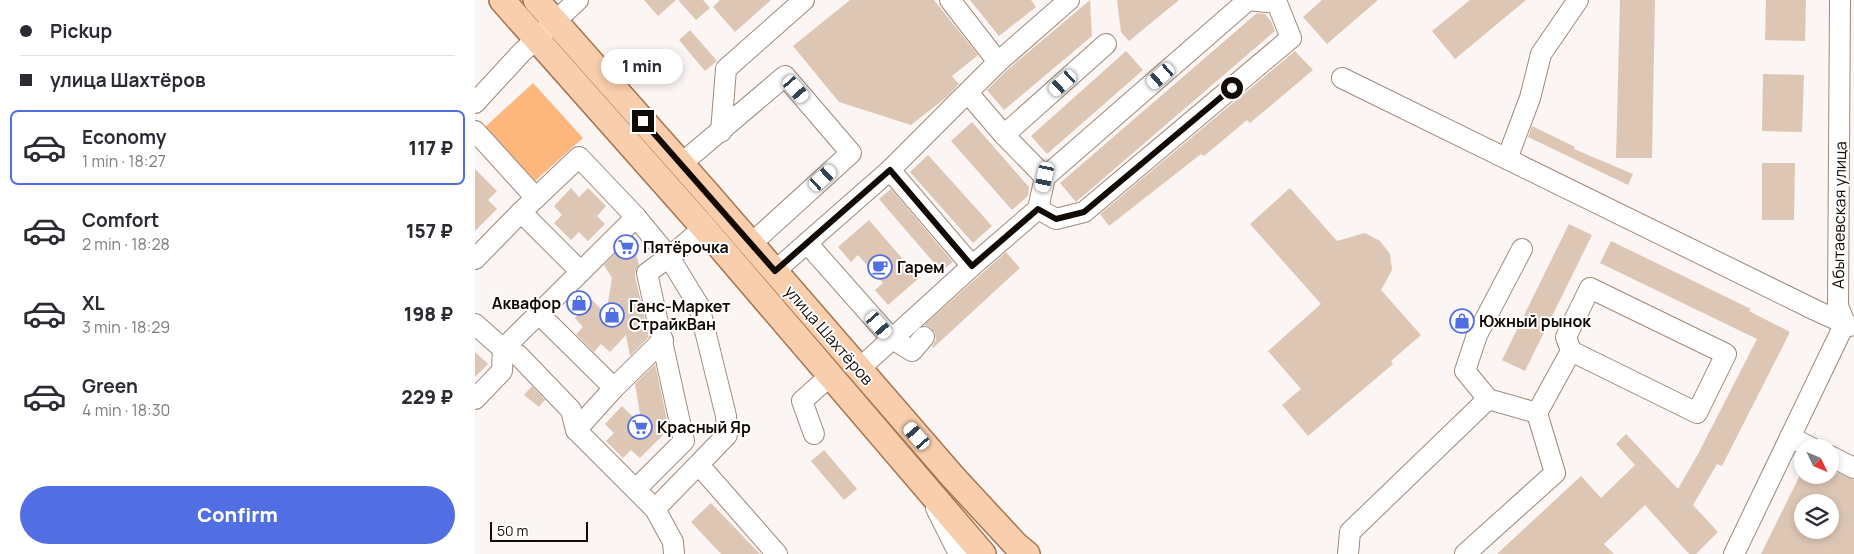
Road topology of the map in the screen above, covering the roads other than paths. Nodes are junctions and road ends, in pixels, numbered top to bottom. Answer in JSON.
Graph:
{"nodes":[{"id":1,"x":502,"y":0,"type":"edge"},
{"id":2,"x":536,"y":0,"type":"edge"},
{"id":3,"x":578,"y":0,"type":"edge"},
{"id":4,"x":803,"y":0,"type":"edge"},
{"id":5,"x":950,"y":0,"type":"edge"},
{"id":6,"x":1247,"y":0,"type":"edge"},
{"id":7,"x":1578,"y":0,"type":"edge"},
{"id":8,"x":1840,"y":0,"type":"edge"},
{"id":9,"x":1279,"y":2,"type":"edge"},
{"id":10,"x":1060,"y":3,"type":"edge"},
{"id":11,"x":555,"y":22,"type":"junction"},
{"id":12,"x":537,"y":38,"type":"junction"},
{"id":13,"x":1106,"y":44,"type":"dead end"},
{"id":14,"x":998,"y":62,"type":"junction"},
{"id":15,"x":1342,"y":78,"type":"dead end"},
{"id":16,"x":968,"y":92,"type":"junction"},
{"id":17,"x":1847,"y":99,"type":"edge"},
{"id":18,"x":475,"y":103,"type":"edge"},
{"id":19,"x":475,"y":131,"type":"edge"},
{"id":20,"x":721,"y":132,"type":"junction"},
{"id":21,"x":1004,"y":135,"type":"junction"},
{"id":22,"x":1507,"y":159,"type":"junction"},
{"id":23,"x":681,"y":164,"type":"junction"},
{"id":24,"x":890,"y":170,"type":"junction"},
{"id":25,"x":1045,"y":177,"type":"junction"},
{"id":26,"x":536,"y":198,"type":"junction"},
{"id":27,"x":1038,"y":209,"type":"junction"},
{"id":28,"x":521,"y":212,"type":"junction"},
{"id":29,"x":636,"y":217,"type":"junction"},
{"id":30,"x":704,"y":228,"type":"junction"},
{"id":31,"x":807,"y":243,"type":"junction"},
{"id":32,"x":751,"y":244,"type":"junction"},
{"id":33,"x":1522,"y":249,"type":"dead end"},
{"id":34,"x":669,"y":257,"type":"junction"},
{"id":35,"x":475,"y":259,"type":"edge"},
{"id":36,"x":1846,"y":259,"type":"edge"},
{"id":37,"x":972,"y":266,"type":"junction"},
{"id":38,"x":580,"y":271,"type":"junction"},
{"id":39,"x":775,"y":271,"type":"junction"},
{"id":40,"x":538,"y":313,"type":"junction"},
{"id":41,"x":475,"y":324,"type":"edge"},
{"id":42,"x":1850,"y":325,"type":"edge"},
{"id":43,"x":924,"y":337,"type":"dead end"},
{"id":44,"x":891,"y":338,"type":"junction"},
{"id":45,"x":663,"y":340,"type":"junction"},
{"id":46,"x":503,"y":349,"type":"junction"},
{"id":47,"x":1571,"y":351,"type":"junction"},
{"id":48,"x":859,"y":369,"type":"junction"},
{"id":49,"x":831,"y":375,"type":"junction"},
{"id":50,"x":613,"y":388,"type":"junction"},
{"id":51,"x":475,"y":399,"type":"edge"},
{"id":52,"x":1488,"y":399,"type":"junction"},
{"id":53,"x":1537,"y":413,"type":"junction"},
{"id":54,"x":576,"y":430,"type":"junction"},
{"id":55,"x":814,"y":434,"type":"dead end"},
{"id":56,"x":1790,"y":437,"type":"junction"},
{"id":57,"x":1794,"y":439,"type":"edge"},
{"id":58,"x":1839,"y":460,"type":"edge"},
{"id":59,"x":699,"y":464,"type":"junction"},
{"id":60,"x":1854,"y":468,"type":"edge"},
{"id":61,"x":926,"y":488,"type":"junction"},
{"id":62,"x":636,"y":489,"type":"junction"},
{"id":63,"x":655,"y":509,"type":"junction"},
{"id":64,"x":674,"y":554,"type":"edge"},
{"id":65,"x":777,"y":554,"type":"edge"},
{"id":66,"x":959,"y":554,"type":"edge"},
{"id":67,"x":983,"y":554,"type":"edge"},
{"id":68,"x":1027,"y":554,"type":"edge"},
{"id":69,"x":1348,"y":554,"type":"edge"},
{"id":70,"x":1465,"y":554,"type":"edge"},
{"id":71,"x":1734,"y":554,"type":"edge"}],
"edges":[{"from":1,"to":12,"type":"main road","name":"улица Шахтёров"},
{"from":2,"to":11,"type":"main road","name":"улица Шахтёров"},
{"from":3,"to":11,"type":"street"},
{"from":4,"to":20,"type":"street"},
{"from":5,"to":14,"type":"street"},
{"from":6,"to":9,"type":"street"},
{"from":6,"to":25,"type":"street"},
{"from":7,"to":22,"type":"street"},
{"from":8,"to":17,"type":"street","name":"Абытаевская улица"},
{"from":9,"to":27,"type":"street"},
{"from":10,"to":14,"type":"street"},
{"from":11,"to":12,"type":"street"},
{"from":11,"to":23,"type":"main road","name":"улица Шахтёров"},
{"from":12,"to":18,"type":"street"},
{"from":12,"to":30,"type":"main road","name":"улица Шахтёров"},
{"from":13,"to":21,"type":"street"},
{"from":14,"to":16,"type":"street"},
{"from":15,"to":22,"type":"street"},
{"from":16,"to":21,"type":"street"},
{"from":16,"to":24,"type":"street"},
{"from":17,"to":36,"type":"street","name":"Абытаевская улица"},
{"from":19,"to":26,"type":"street"},
{"from":20,"to":23,"type":"street"},
{"from":20,"to":32,"type":"street"},
{"from":21,"to":25,"type":"street"},
{"from":22,"to":42,"type":"street"},
{"from":23,"to":32,"type":"main road","name":"улица Шахтёров"},
{"from":24,"to":31,"type":"street"},
{"from":24,"to":37,"type":"street"},
{"from":25,"to":27,"type":"street"},
{"from":26,"to":28,"type":"street"},
{"from":26,"to":29,"type":"street"},
{"from":27,"to":37,"type":"street"},
{"from":28,"to":35,"type":"street"},
{"from":28,"to":38,"type":"street"},
{"from":29,"to":34,"type":"street"},
{"from":29,"to":38,"type":"street"},
{"from":30,"to":34,"type":"street"},
{"from":30,"to":49,"type":"main road","name":"улица Шахтёров"},
{"from":31,"to":39,"type":"street"},
{"from":31,"to":44,"type":"street"},
{"from":32,"to":39,"type":"main road","name":"улица Шахтёров"},
{"from":33,"to":52,"type":"street"},
{"from":34,"to":45,"type":"street"},
{"from":34,"to":59,"type":"street"},
{"from":36,"to":42,"type":"street","name":"Абытаевская улица"},
{"from":37,"to":44,"type":"street"},
{"from":38,"to":40,"type":"street"},
{"from":39,"to":48,"type":"main road","name":"улица Шахтёров"},
{"from":40,"to":46,"type":"street"},
{"from":40,"to":50,"type":"street"},
{"from":41,"to":46,"type":"street"},
{"from":42,"to":56,"type":"street"},
{"from":43,"to":44,"type":"street"},
{"from":44,"to":48,"type":"street"},
{"from":45,"to":50,"type":"street"},
{"from":45,"to":62,"type":"street"},
{"from":46,"to":51,"type":"street"},
{"from":46,"to":54,"type":"street"},
{"from":47,"to":47,"type":"street"},
{"from":47,"to":53,"type":"street"},
{"from":48,"to":68,"type":"main road","name":"улица Шахтёров"},
{"from":49,"to":55,"type":"street"},
{"from":49,"to":61,"type":"main road","name":"улица Шахтёров"},
{"from":50,"to":54,"type":"street"},
{"from":52,"to":53,"type":"street"},
{"from":52,"to":69,"type":"street"},
{"from":53,"to":70,"type":"street"},
{"from":54,"to":62,"type":"street"},
{"from":56,"to":57,"type":"street"},
{"from":56,"to":71,"type":"street"},
{"from":58,"to":60,"type":"street"},
{"from":59,"to":63,"type":"street"},
{"from":59,"to":65,"type":"street"},
{"from":61,"to":66,"type":"street"},
{"from":61,"to":67,"type":"main road","name":"улица Шахтёров"},
{"from":62,"to":63,"type":"street"},
{"from":63,"to":64,"type":"street"}]}
